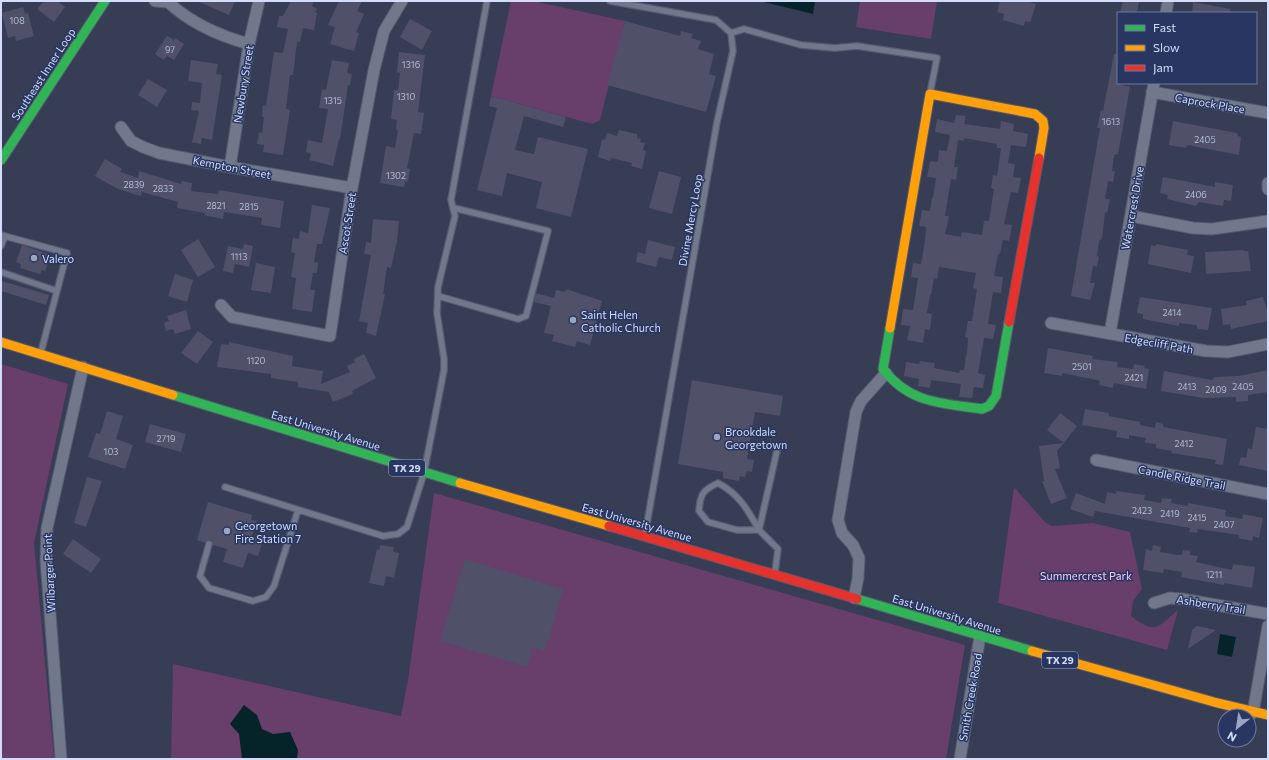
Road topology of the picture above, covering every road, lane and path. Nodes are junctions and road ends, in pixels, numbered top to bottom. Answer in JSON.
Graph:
{"nodes":[{"id":1,"x":105,"y":1,"type":"edge"},
{"id":2,"x":155,"y":1,"type":"edge"},
{"id":3,"x":167,"y":1,"type":"edge"},
{"id":4,"x":258,"y":1,"type":"edge"},
{"id":5,"x":402,"y":1,"type":"edge"},
{"id":6,"x":487,"y":1,"type":"edge"},
{"id":7,"x":610,"y":1,"type":"edge"},
{"id":8,"x":1168,"y":1,"type":"edge"},
{"id":9,"x":1166,"y":12,"type":"edge"},
{"id":10,"x":730,"y":33,"type":"junction"},
{"id":11,"x":249,"y":44,"type":"junction"},
{"id":12,"x":1153,"y":88,"type":"edge"},
{"id":13,"x":930,"y":94,"type":"junction"},
{"id":14,"x":1268,"y":113,"type":"edge"},
{"id":15,"x":121,"y":127,"type":"dead end"},
{"id":16,"x":1,"y":160,"type":"edge"},
{"id":17,"x":230,"y":167,"type":"junction"},
{"id":18,"x":1268,"y":183,"type":"edge"},
{"id":19,"x":352,"y":188,"type":"junction"},
{"id":20,"x":1268,"y":189,"type":"edge"},
{"id":21,"x":454,"y":208,"type":"junction"},
{"id":22,"x":1131,"y":216,"type":"junction"},
{"id":23,"x":1268,"y":221,"type":"edge"},
{"id":24,"x":3,"y":235,"type":"edge"},
{"id":25,"x":1,"y":246,"type":"edge"},
{"id":26,"x":1,"y":272,"type":"edge"},
{"id":27,"x":57,"y":291,"type":"junction"},
{"id":28,"x":438,"y":296,"type":"junction"},
{"id":29,"x":221,"y":305,"type":"dead end"},
{"id":30,"x":1051,"y":323,"type":"dead end"},
{"id":31,"x":1110,"y":333,"type":"junction"},
{"id":32,"x":1,"y":342,"type":"edge"},
{"id":33,"x":1268,"y":344,"type":"edge"},
{"id":34,"x":41,"y":354,"type":"junction"},
{"id":35,"x":83,"y":368,"type":"junction"},
{"id":36,"x":886,"y":373,"type":"junction"},
{"id":37,"x":778,"y":446,"type":"dead end"},
{"id":38,"x":1096,"y":460,"type":"dead end"},
{"id":39,"x":424,"y":473,"type":"junction"},
{"id":40,"x":225,"y":487,"type":"dead end"},
{"id":41,"x":1268,"y":494,"type":"edge"},
{"id":42,"x":298,"y":510,"type":"junction"},
{"id":43,"x":759,"y":530,"type":"junction"},
{"id":44,"x":645,"y":536,"type":"junction"},
{"id":45,"x":209,"y":544,"type":"dead end"},
{"id":46,"x":775,"y":575,"type":"junction"},
{"id":47,"x":854,"y":598,"type":"junction"},
{"id":48,"x":1154,"y":603,"type":"dead end"},
{"id":49,"x":1268,"y":614,"type":"edge"},
{"id":50,"x":1268,"y":626,"type":"edge"},
{"id":51,"x":980,"y":636,"type":"junction"},
{"id":52,"x":1235,"y":708,"type":"edge"},
{"id":53,"x":1254,"y":708,"type":"edge"},
{"id":54,"x":1257,"y":714,"type":"edge"},
{"id":55,"x":1268,"y":715,"type":"edge"},
{"id":56,"x":62,"y":759,"type":"edge"},
{"id":57,"x":960,"y":759,"type":"edge"}],
"edges":[{"from":1,"to":16,"type":"main road","name":"Southeast Inner Loop"},
{"from":2,"to":3,"type":"street"},
{"from":3,"to":11,"type":"street"},
{"from":4,"to":11,"type":"street","name":"Newbury Street"},
{"from":5,"to":19,"type":"street","name":"Ascot Street"},
{"from":6,"to":21,"type":"lane"},
{"from":7,"to":10,"type":"lane"},
{"from":8,"to":9,"type":"street"},
{"from":10,"to":13,"type":"lane"},
{"from":10,"to":44,"type":"lane","name":"Divine Mercy Loop"},
{"from":11,"to":17,"type":"street","name":"Newbury Street"},
{"from":12,"to":14,"type":"street","name":"Caprock Place"},
{"from":12,"to":22,"type":"street","name":"Watercrest Drive"},
{"from":13,"to":36,"type":"main road"},
{"from":13,"to":36,"type":"main road"},
{"from":15,"to":17,"type":"street","name":"Kempton Street"},
{"from":17,"to":19,"type":"street","name":"Kempton Street"},
{"from":18,"to":20,"type":"street"},
{"from":19,"to":29,"type":"street","name":"Ascot Street"},
{"from":21,"to":28,"type":"lane"},
{"from":21,"to":28,"type":"lane"},
{"from":22,"to":23,"type":"street"},
{"from":22,"to":31,"type":"street","name":"Watercrest Drive"},
{"from":24,"to":25,"type":"lane"},
{"from":24,"to":27,"type":"lane"},
{"from":26,"to":27,"type":"lane"},
{"from":27,"to":34,"type":"lane"},
{"from":28,"to":39,"type":"lane"},
{"from":30,"to":31,"type":"street","name":"Edgecliff Path"},
{"from":31,"to":33,"type":"street","name":"Edgecliff Path"},
{"from":32,"to":34,"type":"main road","name":"East University Avenue","number":"TX 29"},
{"from":34,"to":35,"type":"main road","name":"East University Avenue","number":"TX 29"},
{"from":35,"to":39,"type":"main road","name":"East University Avenue","number":"TX 29"},
{"from":35,"to":56,"type":"street","name":"Wilbarger Point"},
{"from":36,"to":47,"type":"street"},
{"from":37,"to":43,"type":"lane"},
{"from":38,"to":41,"type":"street","name":"Candle Ridge Trail"},
{"from":39,"to":42,"type":"lane"},
{"from":39,"to":44,"type":"main road","name":"East University Avenue","number":"TX 29"},
{"from":40,"to":42,"type":"lane"},
{"from":42,"to":45,"type":"lane"},
{"from":43,"to":43,"type":"lane"},
{"from":43,"to":46,"type":"lane"},
{"from":44,"to":46,"type":"main road","name":"East University Avenue","number":"TX 29"},
{"from":46,"to":47,"type":"main road","name":"East University Avenue","number":"TX 29"},
{"from":47,"to":51,"type":"main road","name":"East University Avenue","number":"TX 29"},
{"from":48,"to":49,"type":"street","name":"Ashberry Trail"},
{"from":50,"to":53,"type":"street"},
{"from":51,"to":52,"type":"main road","name":"East University Avenue","number":"TX 29"},
{"from":51,"to":57,"type":"street","name":"Smith Creek Road"},
{"from":54,"to":55,"type":"main road","name":"East University Avenue","number":"TX 29"}]}
